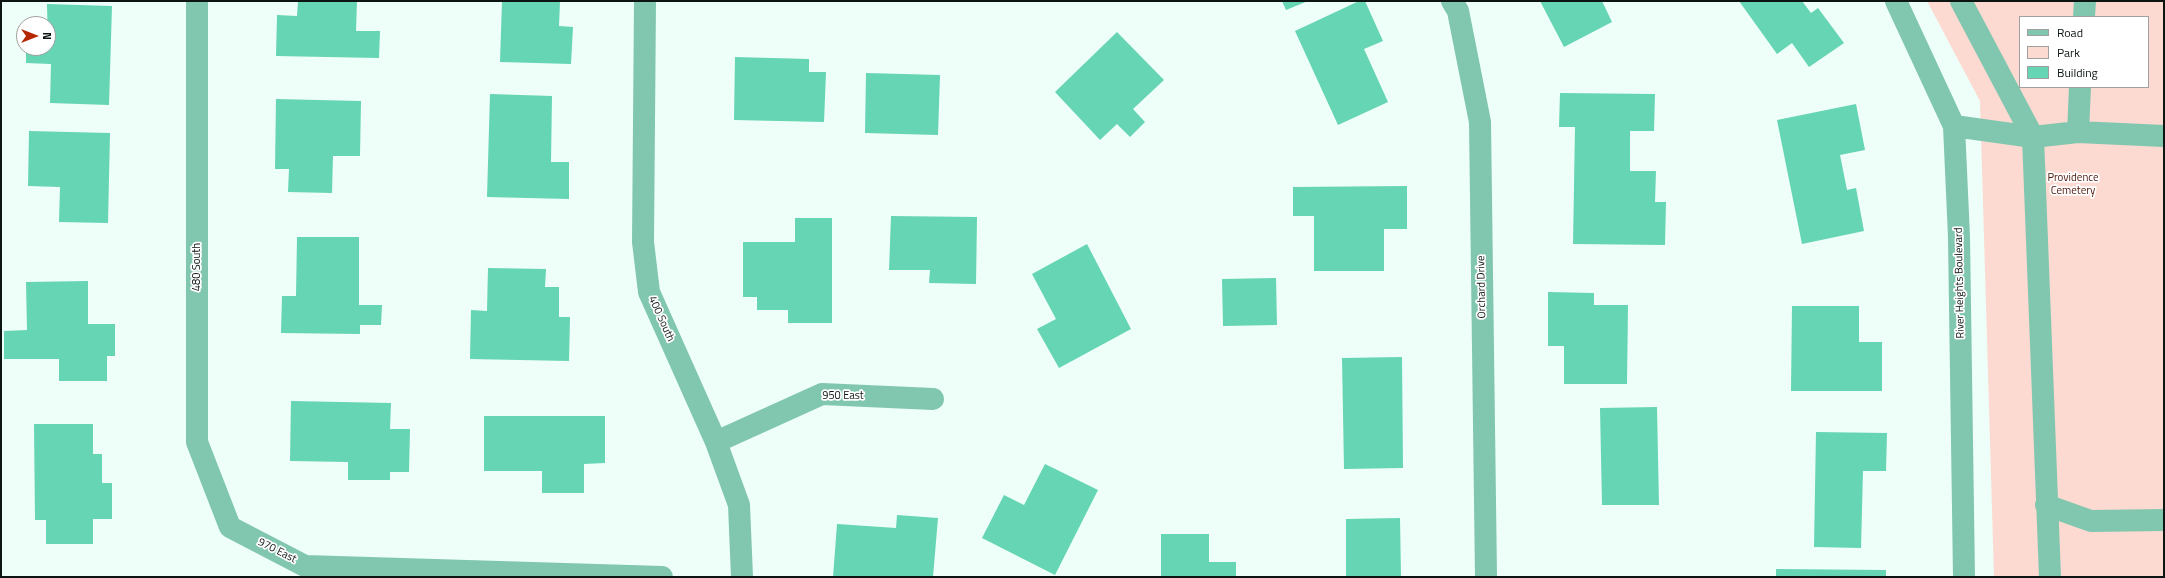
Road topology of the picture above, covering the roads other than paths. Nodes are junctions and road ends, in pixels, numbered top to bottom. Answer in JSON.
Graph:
{"nodes":[{"id":1,"x":197,"y":1,"type":"edge"},
{"id":2,"x":645,"y":1,"type":"edge"},
{"id":3,"x":1452,"y":1,"type":"edge"},
{"id":4,"x":1896,"y":1,"type":"edge"},
{"id":5,"x":1961,"y":1,"type":"edge"},
{"id":6,"x":2085,"y":1,"type":"edge"},
{"id":7,"x":2084,"y":16,"type":"edge"},
{"id":8,"x":2080,"y":88,"type":"edge"},
{"id":9,"x":1954,"y":126,"type":"junction"},
{"id":10,"x":2078,"y":132,"type":"junction"},
{"id":11,"x":2164,"y":136,"type":"edge"},
{"id":12,"x":2033,"y":137,"type":"junction"},
{"id":13,"x":933,"y":399,"type":"dead end"},
{"id":14,"x":716,"y":442,"type":"junction"},
{"id":15,"x":2046,"y":505,"type":"junction"},
{"id":16,"x":2164,"y":520,"type":"edge"},
{"id":17,"x":230,"y":527,"type":"joint"},
{"id":18,"x":662,"y":577,"type":"edge"},
{"id":19,"x":742,"y":577,"type":"edge"},
{"id":20,"x":1486,"y":577,"type":"edge"},
{"id":21,"x":1964,"y":577,"type":"edge"},
{"id":22,"x":2050,"y":577,"type":"edge"}],
"edges":[{"from":1,"to":17,"type":"street","name":"480 South"},
{"from":2,"to":14,"type":"street","name":"400 South"},
{"from":3,"to":20,"type":"street","name":"Orchard Drive"},
{"from":4,"to":9,"type":"street","name":"River Heights Boulevard"},
{"from":5,"to":12,"type":"street"},
{"from":6,"to":7,"type":"street"},
{"from":8,"to":10,"type":"street"},
{"from":9,"to":12,"type":"street"},
{"from":9,"to":21,"type":"street","name":"River Heights Boulevard"},
{"from":10,"to":11,"type":"street"},
{"from":10,"to":12,"type":"street"},
{"from":12,"to":15,"type":"street"},
{"from":13,"to":14,"type":"street","name":"950 East"},
{"from":14,"to":19,"type":"street","name":"400 South"},
{"from":15,"to":16,"type":"street"},
{"from":15,"to":22,"type":"street"},
{"from":17,"to":18,"type":"street","name":"970 East"}]}
